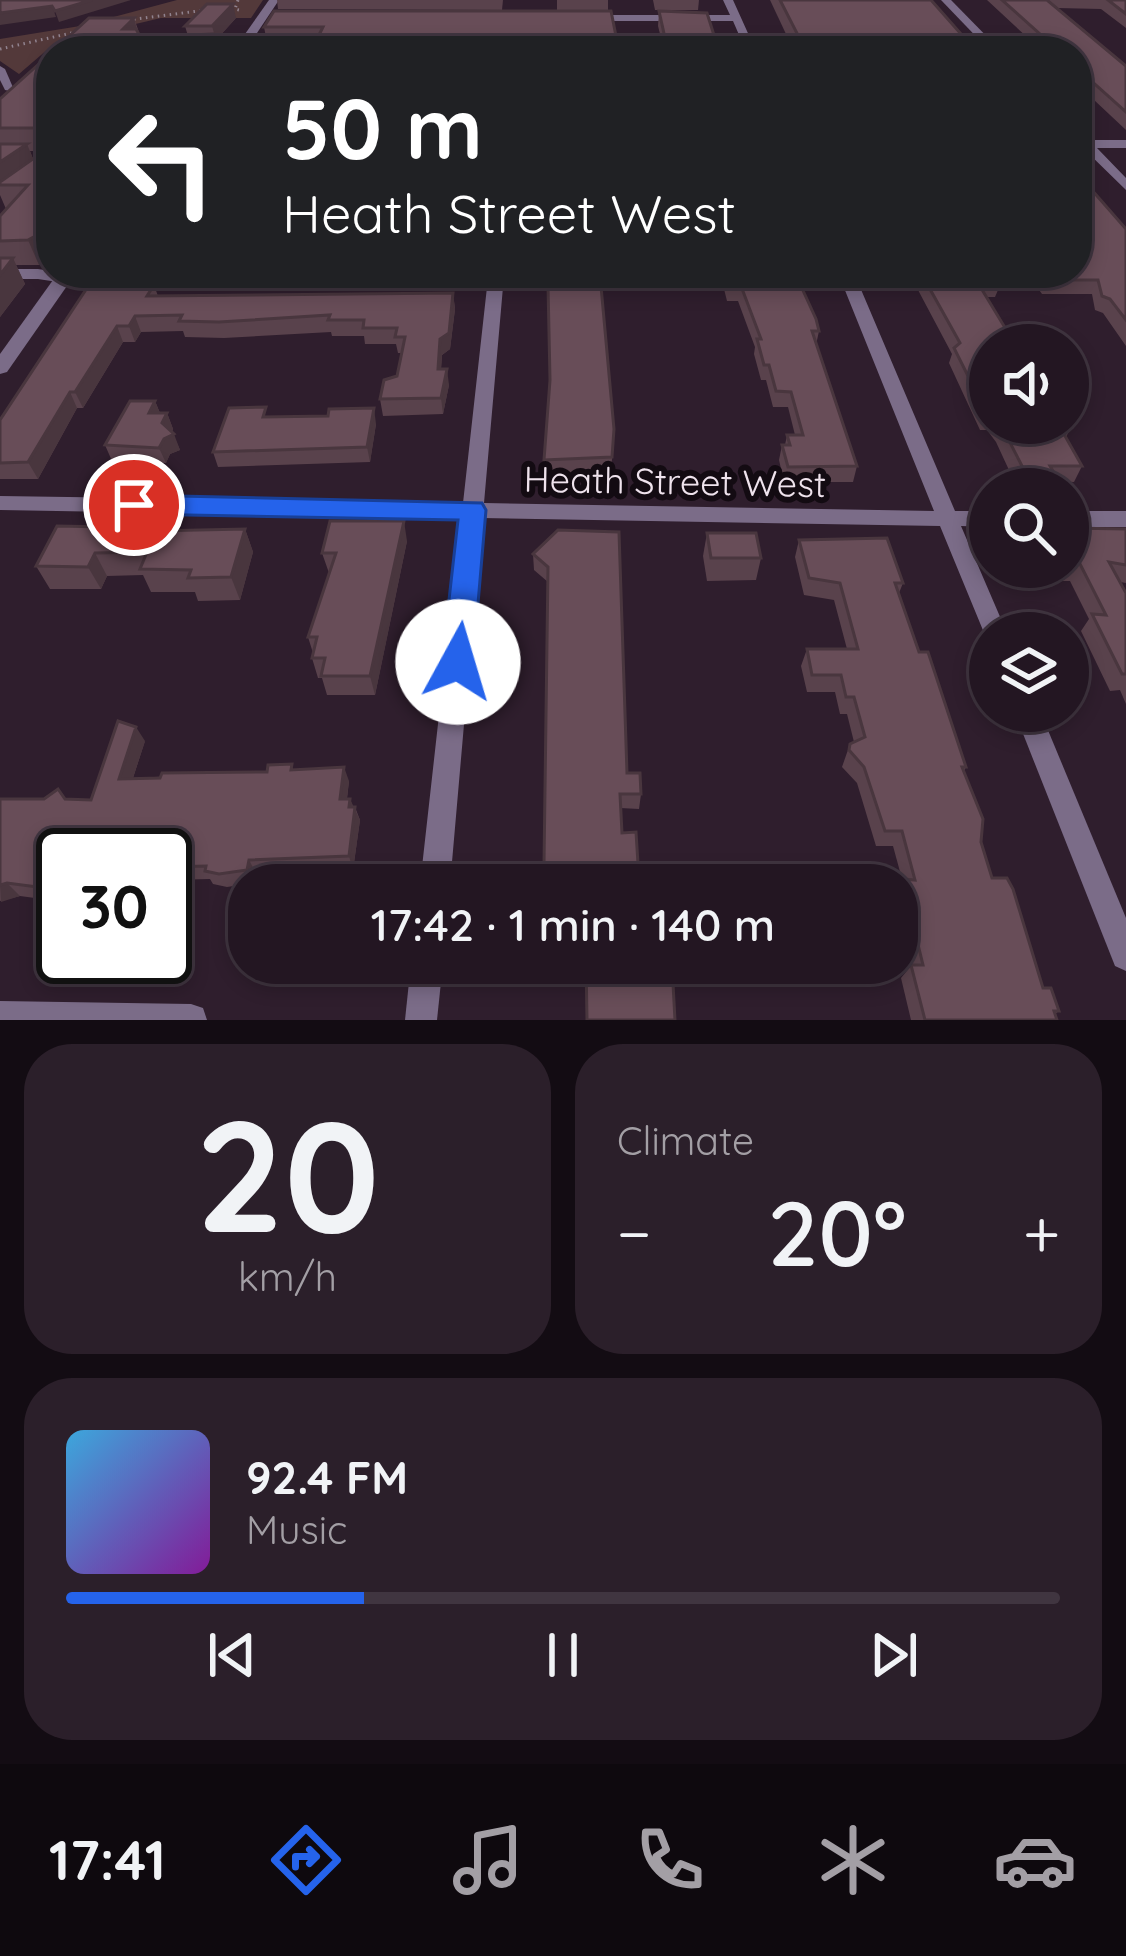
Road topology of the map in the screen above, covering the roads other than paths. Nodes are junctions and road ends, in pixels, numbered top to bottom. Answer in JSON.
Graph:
{"nodes":[{"id":1,"x":274,"y":0,"type":"edge"},
{"id":2,"x":728,"y":0,"type":"edge"},
{"id":3,"x":946,"y":0,"type":"edge"},
{"id":4,"x":259,"y":16,"type":"junction"},
{"id":5,"x":279,"y":18,"type":"edge"},
{"id":6,"x":564,"y":18,"type":"edge"},
{"id":7,"x":735,"y":18,"type":"junction"},
{"id":8,"x":248,"y":36,"type":"edge"},
{"id":9,"x":744,"y":36,"type":"edge"},
{"id":10,"x":981,"y":36,"type":"edge"},
{"id":11,"x":0,"y":69,"type":"edge"},
{"id":12,"x":25,"y":78,"type":"edge"},
{"id":13,"x":11,"y":90,"type":"junction"},
{"id":14,"x":0,"y":100,"type":"edge"},
{"id":15,"x":1092,"y":141,"type":"edge"},
{"id":16,"x":1126,"y":144,"type":"edge"},
{"id":17,"x":1092,"y":152,"type":"edge"},
{"id":18,"x":1126,"y":186,"type":"edge"},
{"id":19,"x":0,"y":274,"type":"edge"},
{"id":20,"x":36,"y":274,"type":"edge"},
{"id":21,"x":56,"y":288,"type":"edge"},
{"id":22,"x":495,"y":288,"type":"edge"},
{"id":23,"x":852,"y":288,"type":"edge"},
{"id":24,"x":2,"y":360,"type":"edge"},
{"id":25,"x":0,"y":503,"type":"edge"},
{"id":26,"x":473,"y":510,"type":"junction"},
{"id":27,"x":946,"y":517,"type":"junction"},
{"id":28,"x":969,"y":518,"type":"edge"},
{"id":29,"x":1089,"y":519,"type":"edge"},
{"id":30,"x":1126,"y":519,"type":"edge"},
{"id":31,"x":986,"y":612,"type":"edge"},
{"id":32,"x":1036,"y":732,"type":"edge"},
{"id":33,"x":436,"y":864,"type":"edge"},
{"id":34,"x":1126,"y":955,"type":"edge"},
{"id":35,"x":424,"y":984,"type":"edge"},
{"id":36,"x":0,"y":1017,"type":"edge"},
{"id":37,"x":191,"y":1020,"type":"edge"},
{"id":38,"x":419,"y":1020,"type":"edge"}],
"edges":[{"from":1,"to":4,"type":"street"},
{"from":2,"to":7,"type":"street"},
{"from":3,"to":10,"type":"street"},
{"from":4,"to":5,"type":"street"},
{"from":4,"to":8,"type":"street"},
{"from":6,"to":7,"type":"street"},
{"from":7,"to":9,"type":"street"},
{"from":11,"to":13,"type":"street"},
{"from":12,"to":13,"type":"street"},
{"from":13,"to":14,"type":"street"},
{"from":15,"to":16,"type":"street"},
{"from":17,"to":18,"type":"street"},
{"from":19,"to":20,"type":"street"},
{"from":21,"to":24,"type":"street"},
{"from":22,"to":26,"type":"street"},
{"from":23,"to":27,"type":"street"},
{"from":25,"to":26,"type":"street","name":"Heath Street West"},
{"from":26,"to":27,"type":"street","name":"Heath Street West"},
{"from":26,"to":33,"type":"street"},
{"from":27,"to":28,"type":"street","name":"Heath Street West"},
{"from":27,"to":31,"type":"street"},
{"from":29,"to":30,"type":"street"},
{"from":32,"to":34,"type":"street"},
{"from":35,"to":38,"type":"street"},
{"from":36,"to":37,"type":"street"}]}
